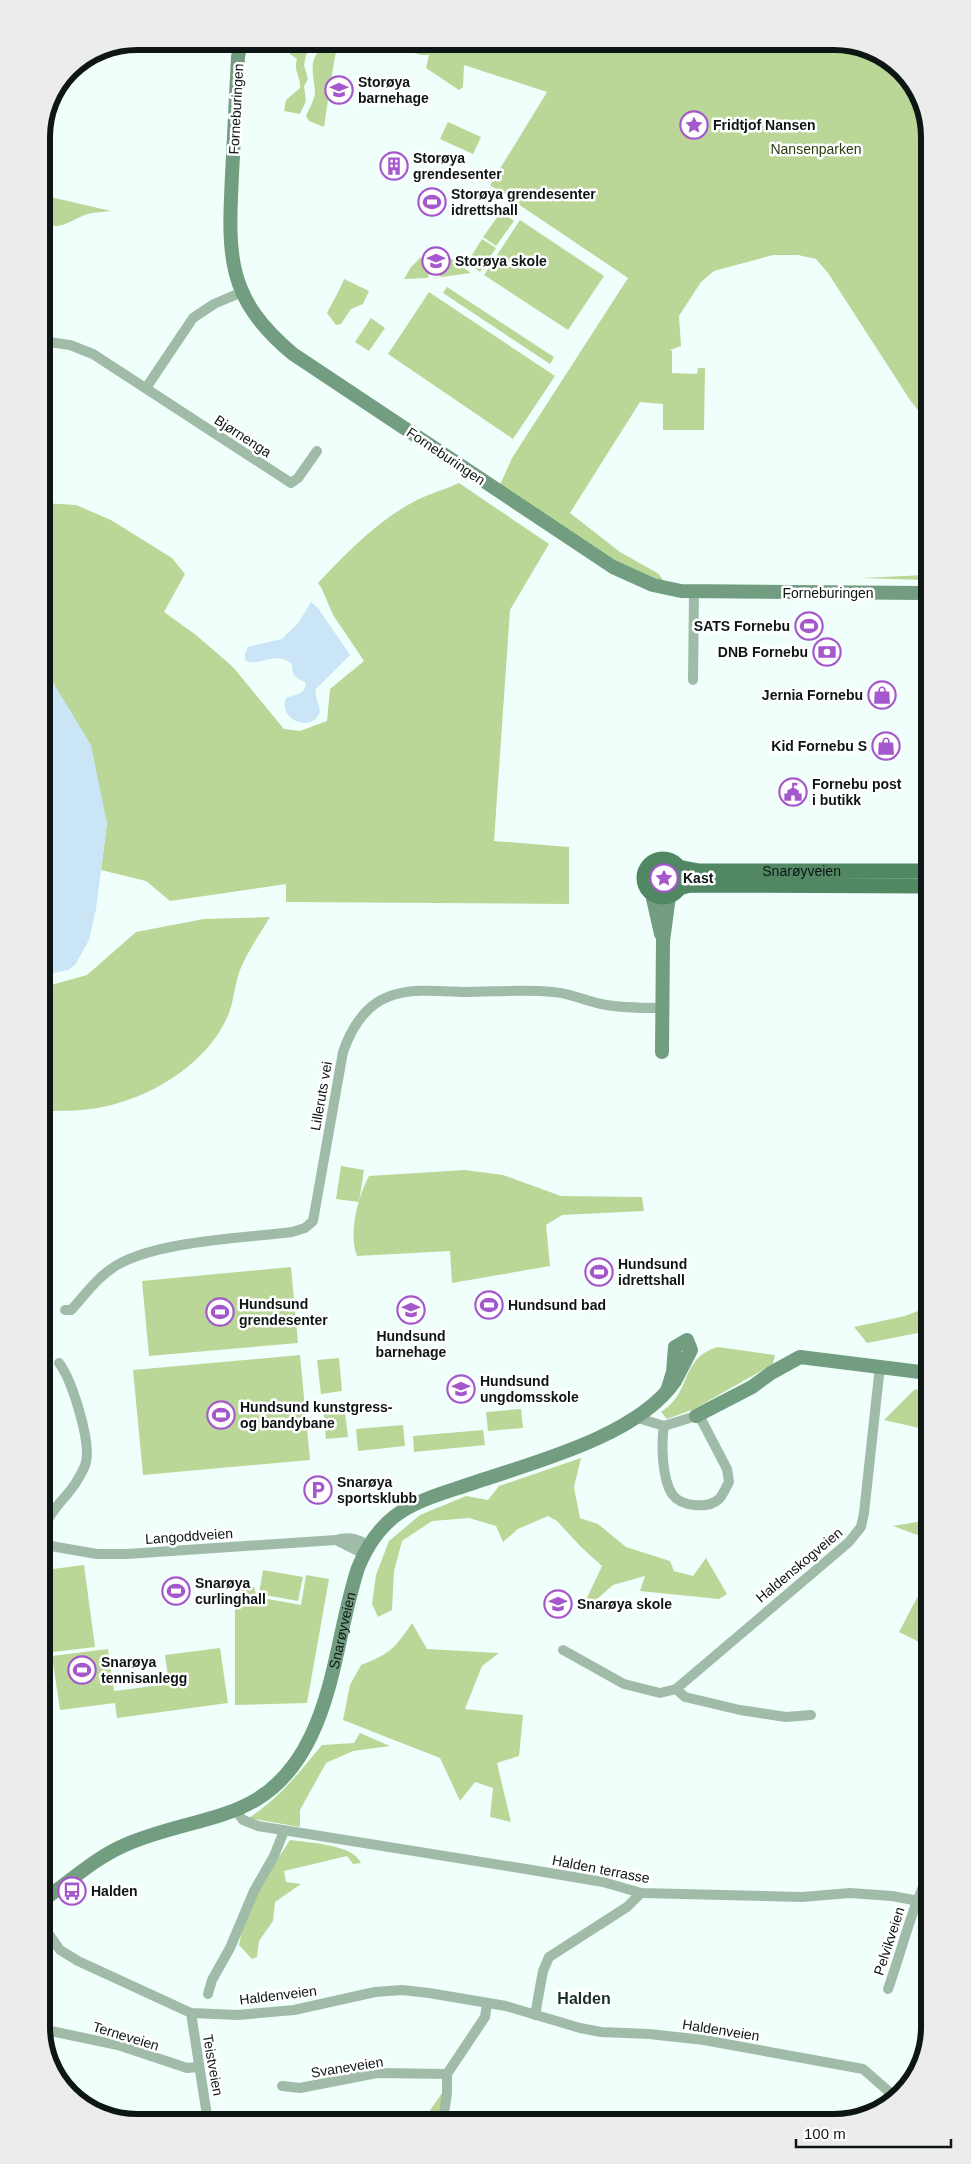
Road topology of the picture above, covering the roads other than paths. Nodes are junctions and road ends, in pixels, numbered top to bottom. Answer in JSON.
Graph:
{"nodes":[{"id":1,"x":240,"y":50,"type":"edge"},
{"id":2,"x":242,"y":292,"type":"junction"},
{"id":3,"x":50,"y":342,"type":"edge"},
{"id":4,"x":146,"y":388,"type":"junction"},
{"id":5,"x":317,"y":451,"type":"dead end"},
{"id":6,"x":694,"y":592,"type":"junction"},
{"id":7,"x":921,"y":593,"type":"edge"},
{"id":8,"x":693,"y":680,"type":"dead end"},
{"id":9,"x":678,"y":867,"type":"junction"},
{"id":10,"x":921,"y":871,"type":"edge"},
{"id":11,"x":921,"y":886,"type":"edge"},
{"id":12,"x":674,"y":892,"type":"junction"},
{"id":13,"x":652,"y":894,"type":"junction"},
{"id":14,"x":663,"y":941,"type":"junction"},
{"id":15,"x":662,"y":1008,"type":"junction"},
{"id":16,"x":662,"y":1052,"type":"dead end"},
{"id":17,"x":65,"y":1310,"type":"dead end"},
{"id":18,"x":681,"y":1356,"type":"dead end"},
{"id":19,"x":59,"y":1364,"type":"dead end"},
{"id":20,"x":880,"y":1366,"type":"junction"},
{"id":21,"x":921,"y":1372,"type":"edge"},
{"id":22,"x":696,"y":1416,"type":"junction"},
{"id":23,"x":638,"y":1418,"type":"junction"},
{"id":24,"x":664,"y":1426,"type":"junction"},
{"id":25,"x":50,"y":1517,"type":"edge"},
{"id":26,"x":50,"y":1546,"type":"edge"},
{"id":27,"x":366,"y":1550,"type":"junction"},
{"id":28,"x":563,"y":1650,"type":"dead end"},
{"id":29,"x":676,"y":1689,"type":"junction"},
{"id":30,"x":811,"y":1715,"type":"dead end"},
{"id":31,"x":236,"y":1811,"type":"junction"},
{"id":32,"x":284,"y":1831,"type":"junction"},
{"id":33,"x":921,"y":1891,"type":"edge"},
{"id":34,"x":641,"y":1893,"type":"junction"},
{"id":35,"x":50,"y":1895,"type":"edge"},
{"id":36,"x":916,"y":1901,"type":"junction"},
{"id":37,"x":921,"y":1902,"type":"edge"},
{"id":38,"x":50,"y":1936,"type":"edge"},
{"id":39,"x":888,"y":1989,"type":"dead end"},
{"id":40,"x":208,"y":1994,"type":"dead end"},
{"id":41,"x":487,"y":2004,"type":"junction"},
{"id":42,"x":191,"y":2013,"type":"junction"},
{"id":43,"x":535,"y":2015,"type":"junction"},
{"id":44,"x":50,"y":2031,"type":"edge"},
{"id":45,"x":198,"y":2067,"type":"junction"},
{"id":46,"x":447,"y":2074,"type":"junction"},
{"id":47,"x":282,"y":2086,"type":"dead end"},
{"id":48,"x":890,"y":2093,"type":"edge"},
{"id":49,"x":207,"y":2114,"type":"edge"},
{"id":50,"x":444,"y":2114,"type":"edge"}],
"edges":[{"from":1,"to":2,"type":"street","name":"Forneburingen"},
{"from":2,"to":4,"type":"street"},
{"from":2,"to":6,"type":"street","name":"Forneburingen"},
{"from":3,"to":4,"type":"street","name":"Bjørnenga"},
{"from":4,"to":5,"type":"street","name":"Bjørnenga"},
{"from":6,"to":7,"type":"street","name":"Forneburingen"},
{"from":6,"to":8,"type":"street"},
{"from":9,"to":10,"type":"main road","name":"Snarøyveien"},
{"from":9,"to":12,"type":"main road"},
{"from":9,"to":13,"type":"main road"},
{"from":11,"to":12,"type":"main road","name":"Snarøyveien"},
{"from":12,"to":13,"type":"main road"},
{"from":12,"to":14,"type":"street"},
{"from":13,"to":14,"type":"street"},
{"from":14,"to":15,"type":"street"},
{"from":15,"to":16,"type":"street"},
{"from":15,"to":17,"type":"street","name":"Lilleruts vei"},
{"from":18,"to":23,"type":"street","name":"Snarøyveien"},
{"from":19,"to":25,"type":"street"},
{"from":20,"to":21,"type":"street"},
{"from":20,"to":22,"type":"street"},
{"from":20,"to":29,"type":"street","name":"Haldenskogveien"},
{"from":22,"to":24,"type":"street"},
{"from":22,"to":24,"type":"street"},
{"from":23,"to":24,"type":"street"},
{"from":23,"to":27,"type":"street","name":"Snarøyveien"},
{"from":26,"to":27,"type":"street","name":"Langoddveien"},
{"from":27,"to":31,"type":"street","name":"Snarøyveien"},
{"from":28,"to":29,"type":"street"},
{"from":29,"to":30,"type":"street"},
{"from":31,"to":32,"type":"street","name":"Halden terrasse"},
{"from":31,"to":35,"type":"street","name":"Snarøyveien"},
{"from":32,"to":34,"type":"street","name":"Halden terrasse"},
{"from":32,"to":40,"type":"street"},
{"from":33,"to":36,"type":"street","name":"Pelvikveien"},
{"from":34,"to":36,"type":"street","name":"Halden terrasse"},
{"from":34,"to":43,"type":"street"},
{"from":36,"to":37,"type":"street","name":"Pelvikveien"},
{"from":36,"to":39,"type":"street","name":"Pelvikveien"},
{"from":38,"to":42,"type":"street","name":"Haldenveien"},
{"from":41,"to":42,"type":"street","name":"Haldenveien"},
{"from":41,"to":43,"type":"street","name":"Haldenveien"},
{"from":41,"to":46,"type":"street"},
{"from":42,"to":45,"type":"street","name":"Teistveien"},
{"from":43,"to":48,"type":"street","name":"Haldenveien"},
{"from":44,"to":45,"type":"street","name":"Terneveien"},
{"from":45,"to":49,"type":"street","name":"Teistveien"},
{"from":46,"to":47,"type":"street","name":"Svaneveien"},
{"from":46,"to":50,"type":"street"}]}
